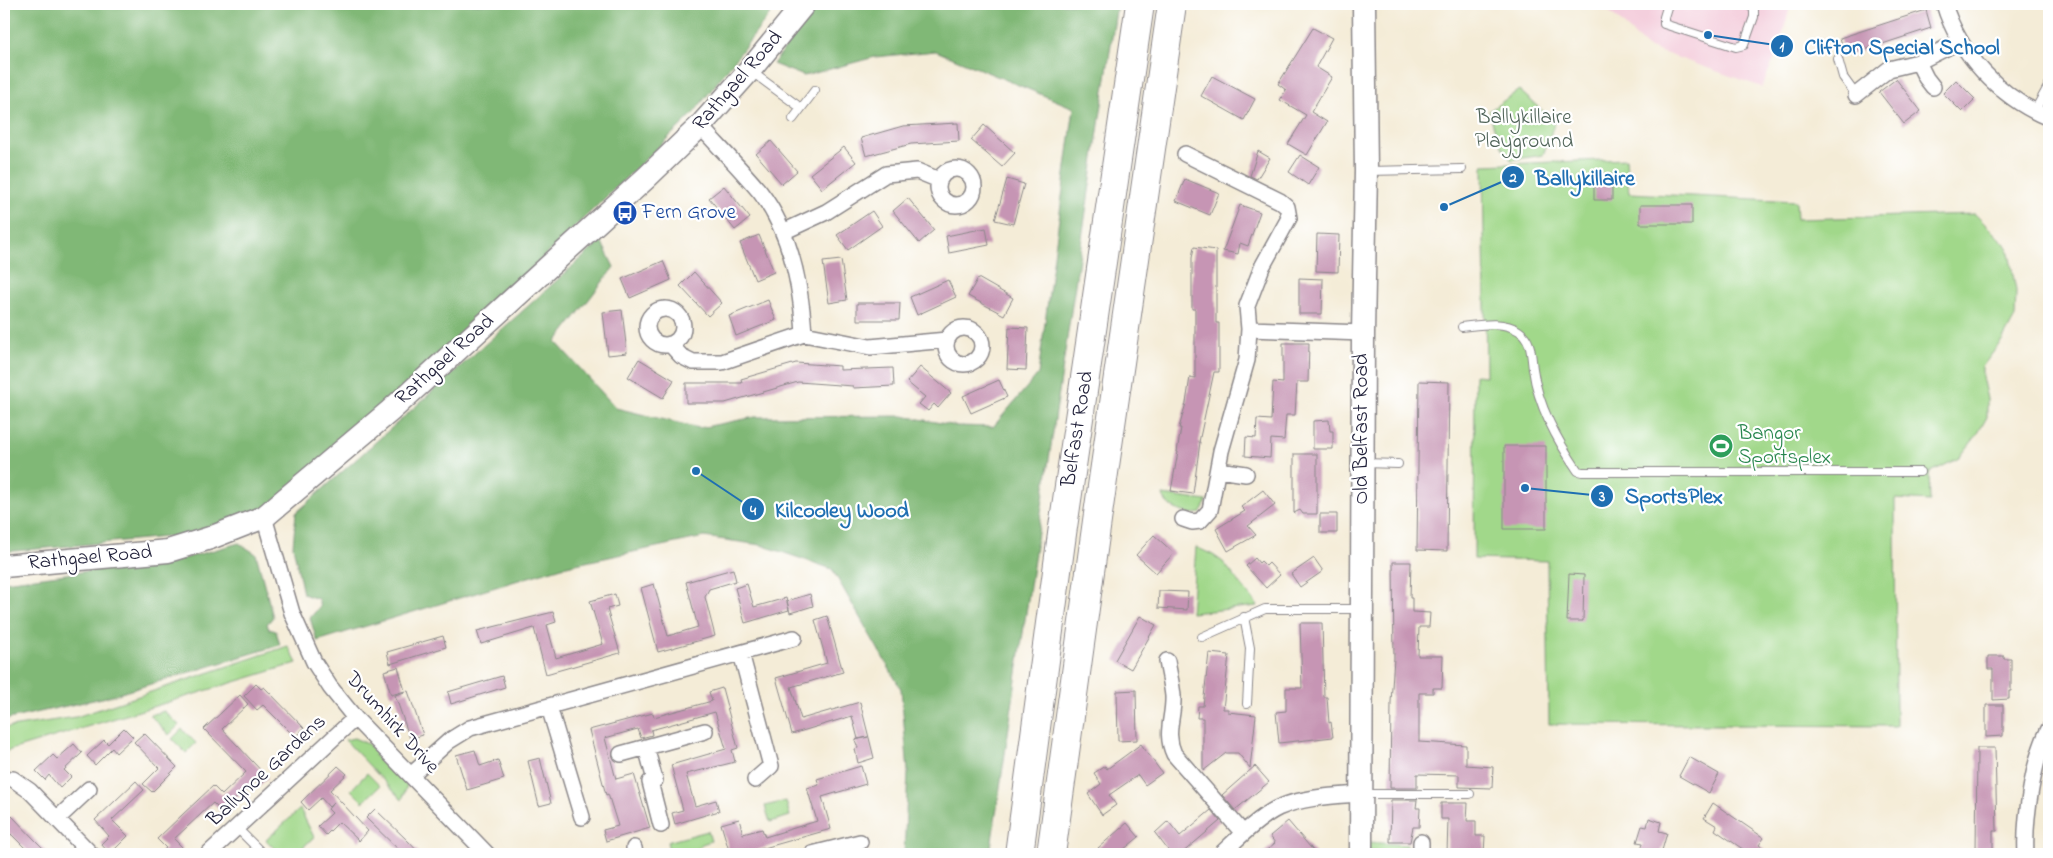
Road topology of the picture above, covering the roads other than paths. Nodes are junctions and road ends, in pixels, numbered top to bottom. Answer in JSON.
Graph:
{"nodes":[{"id":1,"x":804,"y":4,"type":"edge"},
{"id":2,"x":1140,"y":4,"type":"edge"},
{"id":3,"x":1172,"y":4,"type":"edge"},
{"id":4,"x":1364,"y":4,"type":"edge"},
{"id":5,"x":1668,"y":4,"type":"edge"},
{"id":6,"x":1747,"y":4,"type":"edge"},
{"id":7,"x":1944,"y":4,"type":"edge"},
{"id":8,"x":1960,"y":41,"type":"junction"},
{"id":9,"x":1838,"y":58,"type":"dead end"},
{"id":10,"x":1918,"y":62,"type":"junction"},
{"id":11,"x":750,"y":70,"type":"junction"},
{"id":12,"x":2049,"y":85,"type":"edge"},
{"id":13,"x":1933,"y":87,"type":"dead end"},
{"id":14,"x":814,"y":90,"type":"dead end"},
{"id":15,"x":1856,"y":95,"type":"joint"},
{"id":16,"x":801,"y":108,"type":"junction"},
{"id":17,"x":2034,"y":112,"type":"junction"},
{"id":18,"x":2049,"y":118,"type":"edge"},
{"id":19,"x":793,"y":119,"type":"dead end"},
{"id":20,"x":700,"y":126,"type":"junction"},
{"id":21,"x":1185,"y":154,"type":"dead end"},
{"id":22,"x":1462,"y":169,"type":"dead end"},
{"id":23,"x":1366,"y":170,"type":"junction"},
{"id":24,"x":939,"y":180,"type":"dead end"},
{"id":25,"x":783,"y":232,"type":"junction"},
{"id":26,"x":1462,"y":326,"type":"dead end"},
{"id":27,"x":1249,"y":329,"type":"junction"},
{"id":28,"x":1363,"y":333,"type":"junction"},
{"id":29,"x":804,"y":334,"type":"junction"},
{"id":30,"x":947,"y":340,"type":"dead end"},
{"id":31,"x":670,"y":344,"type":"dead end"},
{"id":32,"x":1362,"y":462,"type":"junction"},
{"id":33,"x":1398,"y":464,"type":"dead end"},
{"id":34,"x":1218,"y":470,"type":"junction"},
{"id":35,"x":1920,"y":472,"type":"dead end"},
{"id":36,"x":1246,"y":474,"type":"dead end"},
{"id":37,"x":264,"y":517,"type":"junction"},
{"id":38,"x":1183,"y":519,"type":"dead end"},
{"id":39,"x":4,"y":566,"type":"edge"},
{"id":40,"x":1361,"y":609,"type":"junction"},
{"id":41,"x":1244,"y":618,"type":"junction"},
{"id":42,"x":1202,"y":637,"type":"dead end"},
{"id":43,"x":794,"y":638,"type":"dead end"},
{"id":44,"x":741,"y":653,"type":"junction"},
{"id":45,"x":1167,"y":661,"type":"dead end"},
{"id":46,"x":1247,"y":704,"type":"dead end"},
{"id":47,"x":549,"y":706,"type":"junction"},
{"id":48,"x":355,"y":718,"type":"junction"},
{"id":49,"x":2049,"y":729,"type":"edge"},
{"id":50,"x":705,"y":731,"type":"dead end"},
{"id":51,"x":646,"y":747,"type":"junction"},
{"id":52,"x":621,"y":754,"type":"dead end"},
{"id":53,"x":411,"y":775,"type":"junction"},
{"id":54,"x":14,"y":779,"type":"dead end"},
{"id":55,"x":755,"y":780,"type":"dead end"},
{"id":56,"x":89,"y":789,"type":"dead end"},
{"id":57,"x":1361,"y":794,"type":"junction"},
{"id":58,"x":1470,"y":794,"type":"dead end"},
{"id":59,"x":582,"y":817,"type":"dead end"},
{"id":60,"x":57,"y":819,"type":"junction"},
{"id":61,"x":661,"y":825,"type":"dead end"},
{"id":62,"x":237,"y":828,"type":"junction"},
{"id":63,"x":1243,"y":833,"type":"junction"},
{"id":64,"x":860,"y":842,"type":"dead end"},
{"id":65,"x":90,"y":854,"type":"edge"},
{"id":66,"x":208,"y":854,"type":"edge"},
{"id":67,"x":263,"y":854,"type":"edge"},
{"id":68,"x":487,"y":854,"type":"edge"},
{"id":69,"x":812,"y":854,"type":"edge"},
{"id":70,"x":1019,"y":854,"type":"edge"},
{"id":71,"x":1051,"y":854,"type":"edge"},
{"id":72,"x":1221,"y":854,"type":"edge"},
{"id":73,"x":1360,"y":854,"type":"edge"},
{"id":74,"x":2026,"y":854,"type":"edge"}],
"edges":[{"from":1,"to":11,"type":"street","name":"Rathgael Road"},
{"from":2,"to":70,"type":"highway","name":"Belfast Road"},
{"from":3,"to":71,"type":"highway","name":"Belfast Road"},
{"from":4,"to":23,"type":"street","name":"Old Belfast Road"},
{"from":5,"to":6,"type":"lane"},
{"from":7,"to":8,"type":"street"},
{"from":8,"to":10,"type":"street"},
{"from":8,"to":17,"type":"street"},
{"from":9,"to":15,"type":"lane"},
{"from":10,"to":13,"type":"street"},
{"from":10,"to":15,"type":"street"},
{"from":11,"to":16,"type":"lane"},
{"from":11,"to":20,"type":"street","name":"Rathgael Road"},
{"from":12,"to":17,"type":"lane"},
{"from":14,"to":16,"type":"lane"},
{"from":16,"to":19,"type":"lane"},
{"from":17,"to":18,"type":"street"},
{"from":20,"to":25,"type":"street"},
{"from":20,"to":37,"type":"street","name":"Rathgael Road"},
{"from":21,"to":27,"type":"street"},
{"from":22,"to":23,"type":"lane"},
{"from":23,"to":28,"type":"street","name":"Old Belfast Road"},
{"from":24,"to":25,"type":"street"},
{"from":25,"to":29,"type":"street"},
{"from":26,"to":35,"type":"lane"},
{"from":27,"to":28,"type":"street"},
{"from":27,"to":34,"type":"street"},
{"from":28,"to":32,"type":"street","name":"Old Belfast Road"},
{"from":29,"to":30,"type":"street"},
{"from":29,"to":31,"type":"street"},
{"from":32,"to":33,"type":"lane"},
{"from":32,"to":40,"type":"street","name":"Old Belfast Road"},
{"from":34,"to":36,"type":"street"},
{"from":34,"to":38,"type":"street"},
{"from":37,"to":39,"type":"street","name":"Rathgael Road"},
{"from":37,"to":48,"type":"street","name":"Drumhirk Drive"},
{"from":40,"to":41,"type":"lane"},
{"from":40,"to":57,"type":"street","name":"Old Belfast Road"},
{"from":41,"to":42,"type":"lane"},
{"from":41,"to":46,"type":"lane"},
{"from":43,"to":44,"type":"street"},
{"from":44,"to":47,"type":"street"},
{"from":44,"to":55,"type":"street"},
{"from":45,"to":63,"type":"street"},
{"from":47,"to":53,"type":"street"},
{"from":47,"to":59,"type":"street"},
{"from":48,"to":53,"type":"street","name":"Drumhirk Drive"},
{"from":48,"to":62,"type":"street","name":"Ballynoe Gardens"},
{"from":49,"to":74,"type":"street"},
{"from":50,"to":51,"type":"street"},
{"from":51,"to":52,"type":"street"},
{"from":51,"to":61,"type":"street"},
{"from":53,"to":68,"type":"street","name":"Drumhirk Drive"},
{"from":54,"to":60,"type":"street"},
{"from":56,"to":60,"type":"street"},
{"from":57,"to":58,"type":"lane"},
{"from":57,"to":63,"type":"street"},
{"from":57,"to":73,"type":"street","name":"Old Belfast Road"},
{"from":60,"to":65,"type":"street"},
{"from":62,"to":66,"type":"street","name":"Ballynoe Gardens"},
{"from":62,"to":67,"type":"lane"},
{"from":63,"to":72,"type":"street"},
{"from":64,"to":69,"type":"street"}]}
